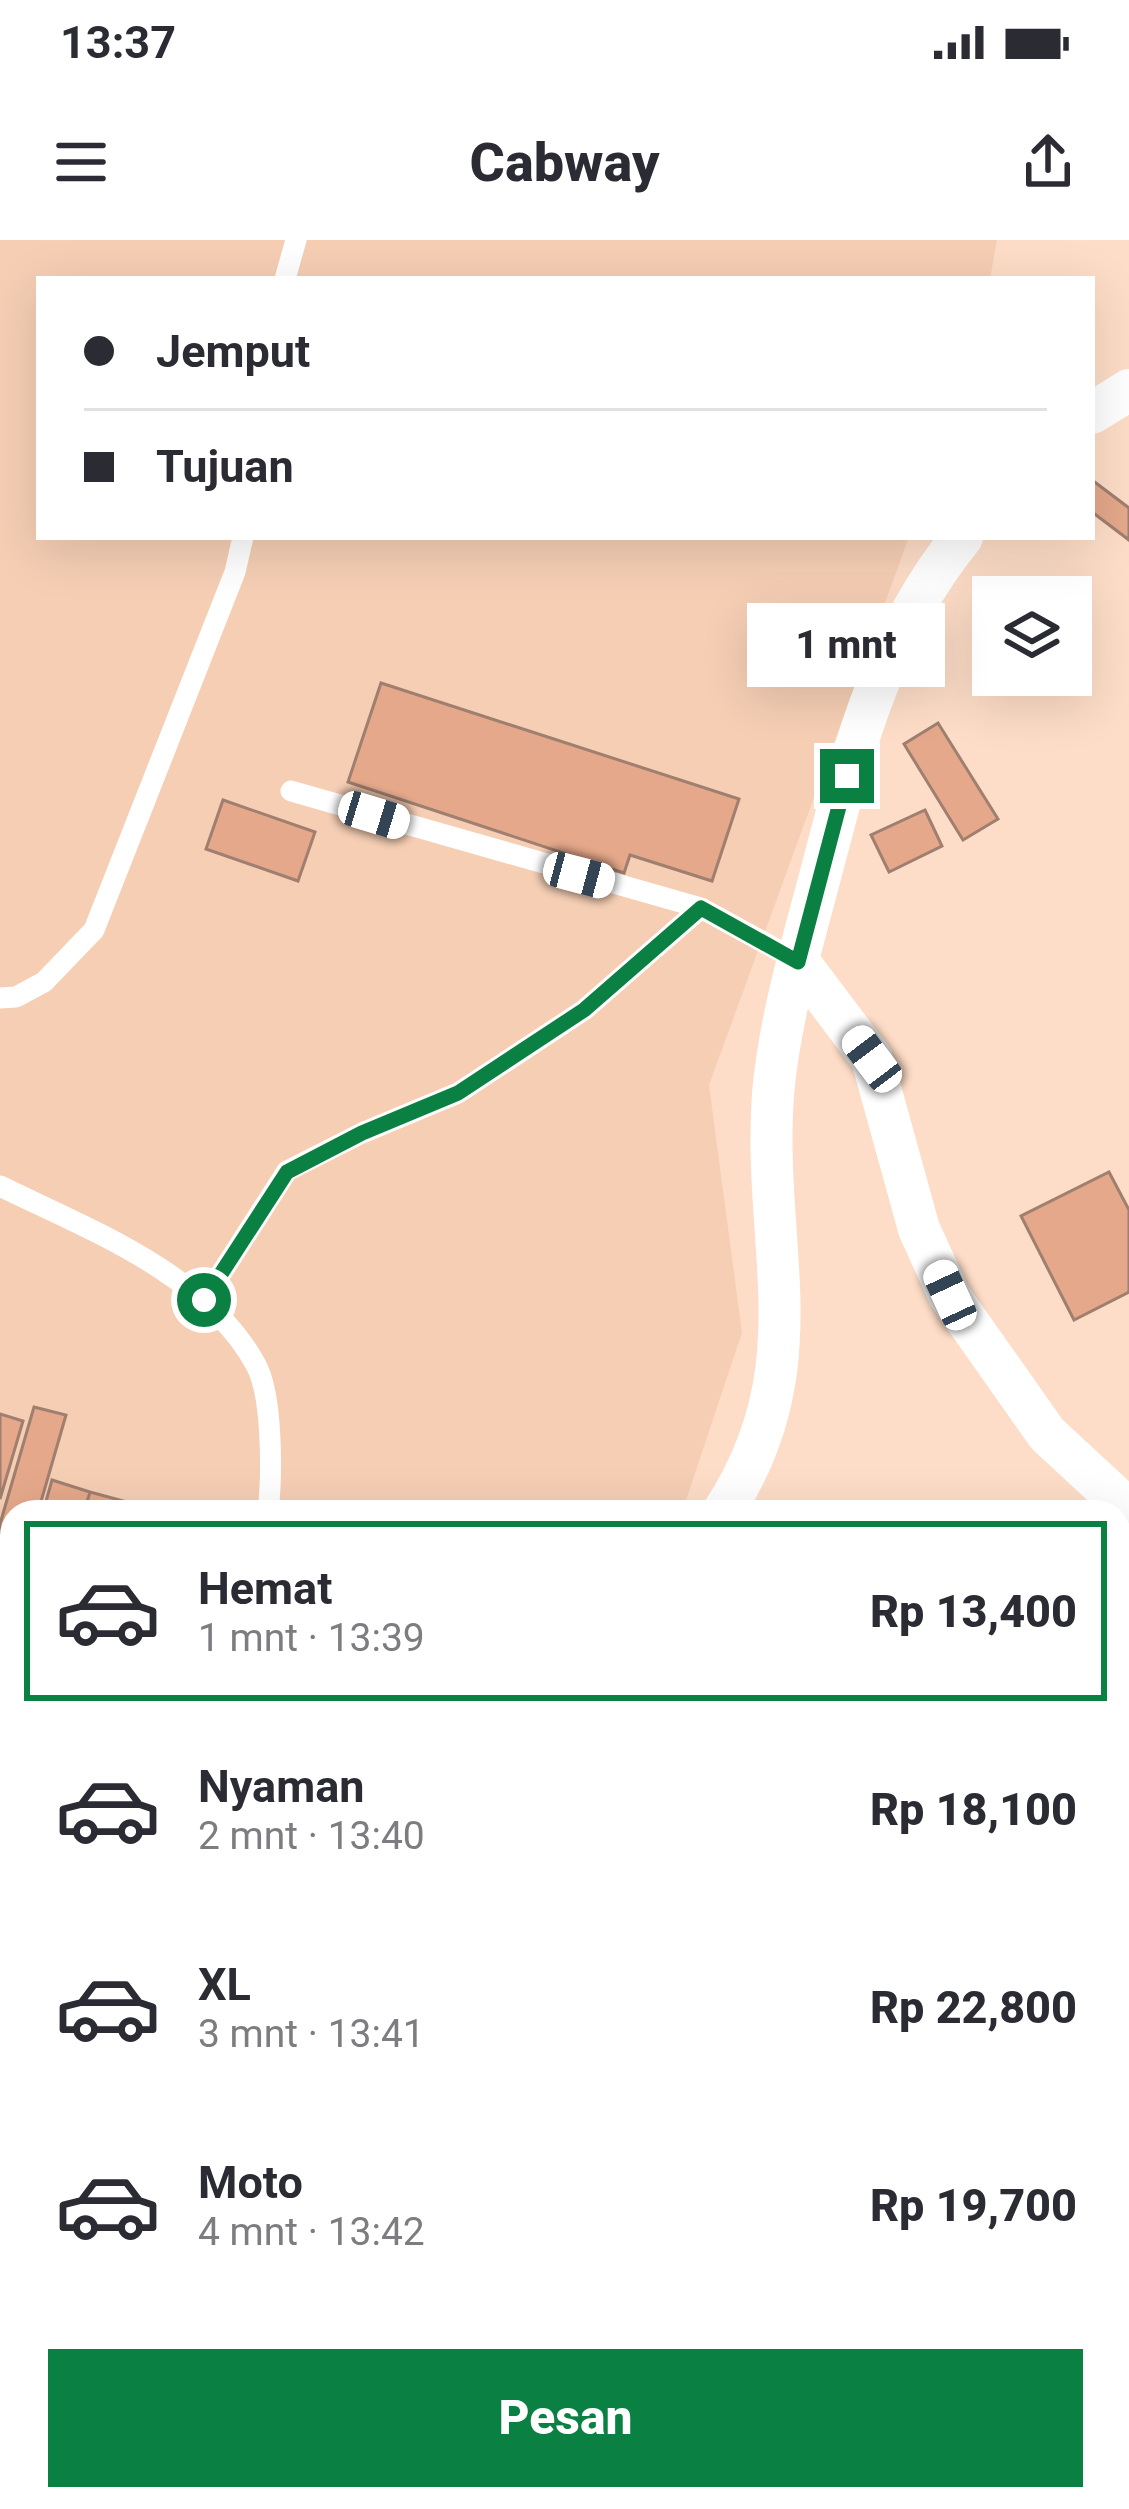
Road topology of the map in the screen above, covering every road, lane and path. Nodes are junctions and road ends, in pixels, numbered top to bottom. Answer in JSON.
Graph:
{"nodes":[{"id":1,"x":296,"y":240,"type":"edge"},
{"id":2,"x":286,"y":276,"type":"edge"},
{"id":3,"x":1129,"y":390,"type":"edge"},
{"id":4,"x":1095,"y":410,"type":"edge"},
{"id":5,"x":242,"y":540,"type":"edge"},
{"id":6,"x":960,"y":540,"type":"edge"},
{"id":7,"x":291,"y":791,"type":"dead end"},
{"id":8,"x":701,"y":908,"type":"junction"},
{"id":9,"x":798,"y":962,"type":"junction"},
{"id":10,"x":0,"y":998,"type":"edge"},
{"id":11,"x":0,"y":1186,"type":"edge"},
{"id":12,"x":204,"y":1300,"type":"junction"},
{"id":13,"x":269,"y":1500,"type":"edge"},
{"id":14,"x":731,"y":1500,"type":"edge"},
{"id":15,"x":1111,"y":1500,"type":"edge"}],
"edges":[{"from":1,"to":2,"type":"lane"},
{"from":3,"to":4,"type":"street"},
{"from":5,"to":10,"type":"lane"},
{"from":6,"to":9,"type":"street"},
{"from":7,"to":8,"type":"lane"},
{"from":8,"to":9,"type":"lane"},
{"from":8,"to":12,"type":"lane"},
{"from":9,"to":14,"type":"street"},
{"from":9,"to":15,"type":"street"},
{"from":11,"to":12,"type":"lane"},
{"from":12,"to":13,"type":"lane"}]}
